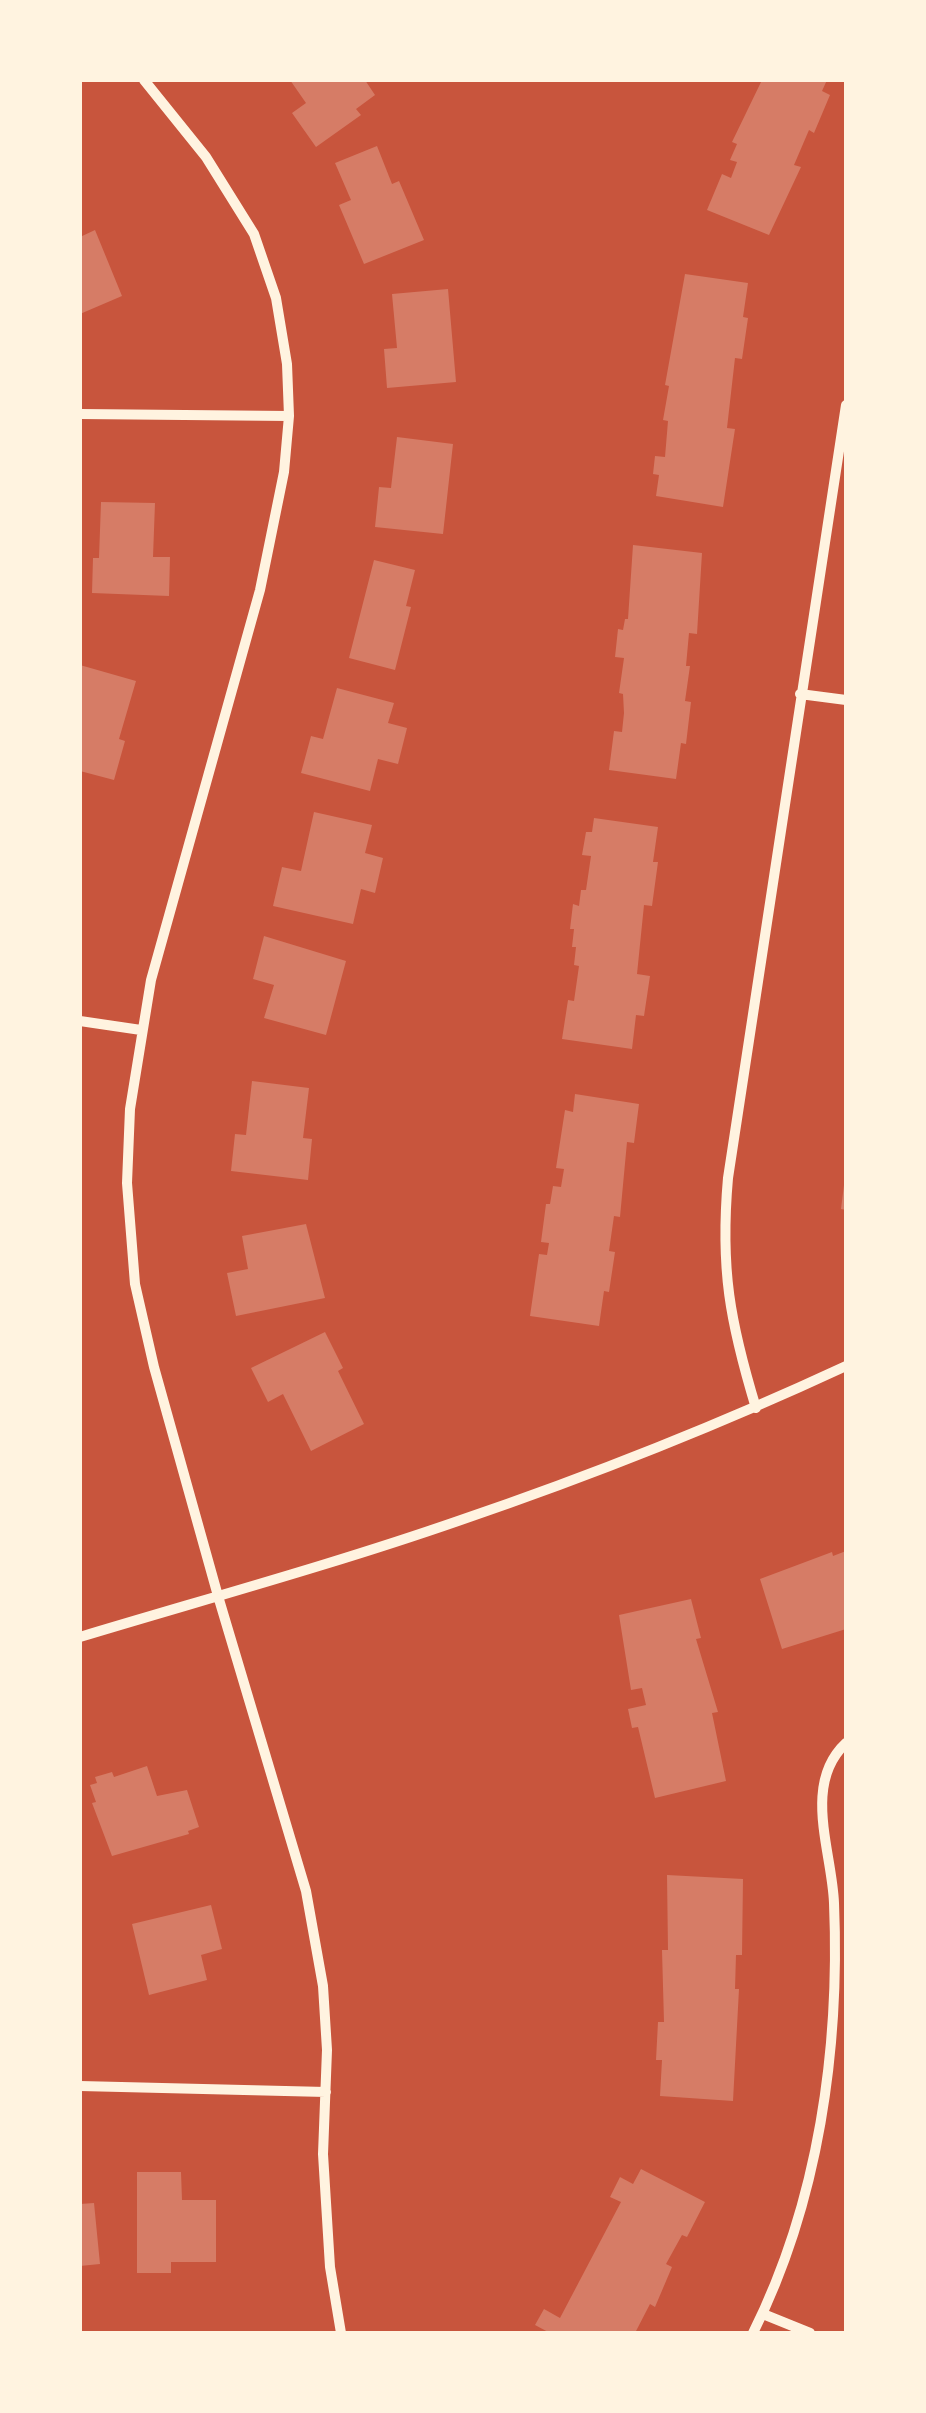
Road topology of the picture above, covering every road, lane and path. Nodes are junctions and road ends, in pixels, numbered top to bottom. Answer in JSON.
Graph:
{"nodes":[{"id":1,"x":144,"y":80,"type":"edge"},
{"id":2,"x":846,"y":405,"type":"edge"},
{"id":3,"x":80,"y":414,"type":"edge"},
{"id":4,"x":289,"y":416,"type":"junction"},
{"id":5,"x":800,"y":694,"type":"junction"},
{"id":6,"x":846,"y":700,"type":"edge"},
{"id":7,"x":80,"y":1021,"type":"edge"},
{"id":8,"x":141,"y":1030,"type":"junction"},
{"id":9,"x":846,"y":1366,"type":"edge"},
{"id":10,"x":756,"y":1408,"type":"junction"},
{"id":11,"x":218,"y":1596,"type":"junction"},
{"id":12,"x":80,"y":1637,"type":"edge"},
{"id":13,"x":846,"y":1743,"type":"edge"},
{"id":14,"x":80,"y":2086,"type":"edge"},
{"id":15,"x":326,"y":2092,"type":"junction"},
{"id":16,"x":763,"y":2314,"type":"junction"},
{"id":17,"x":342,"y":2333,"type":"edge"},
{"id":18,"x":753,"y":2333,"type":"edge"},
{"id":19,"x":810,"y":2333,"type":"edge"}],
"edges":[{"from":1,"to":4,"type":"street"},
{"from":2,"to":5,"type":"street"},
{"from":3,"to":4,"type":"street"},
{"from":4,"to":8,"type":"street"},
{"from":5,"to":6,"type":"street"},
{"from":5,"to":10,"type":"street"},
{"from":7,"to":8,"type":"street"},
{"from":8,"to":11,"type":"street"},
{"from":9,"to":10,"type":"street"},
{"from":10,"to":11,"type":"street"},
{"from":11,"to":12,"type":"street"},
{"from":11,"to":15,"type":"street"},
{"from":13,"to":16,"type":"street"},
{"from":14,"to":15,"type":"street"},
{"from":15,"to":17,"type":"street"},
{"from":16,"to":18,"type":"street"},
{"from":16,"to":19,"type":"street"}]}
